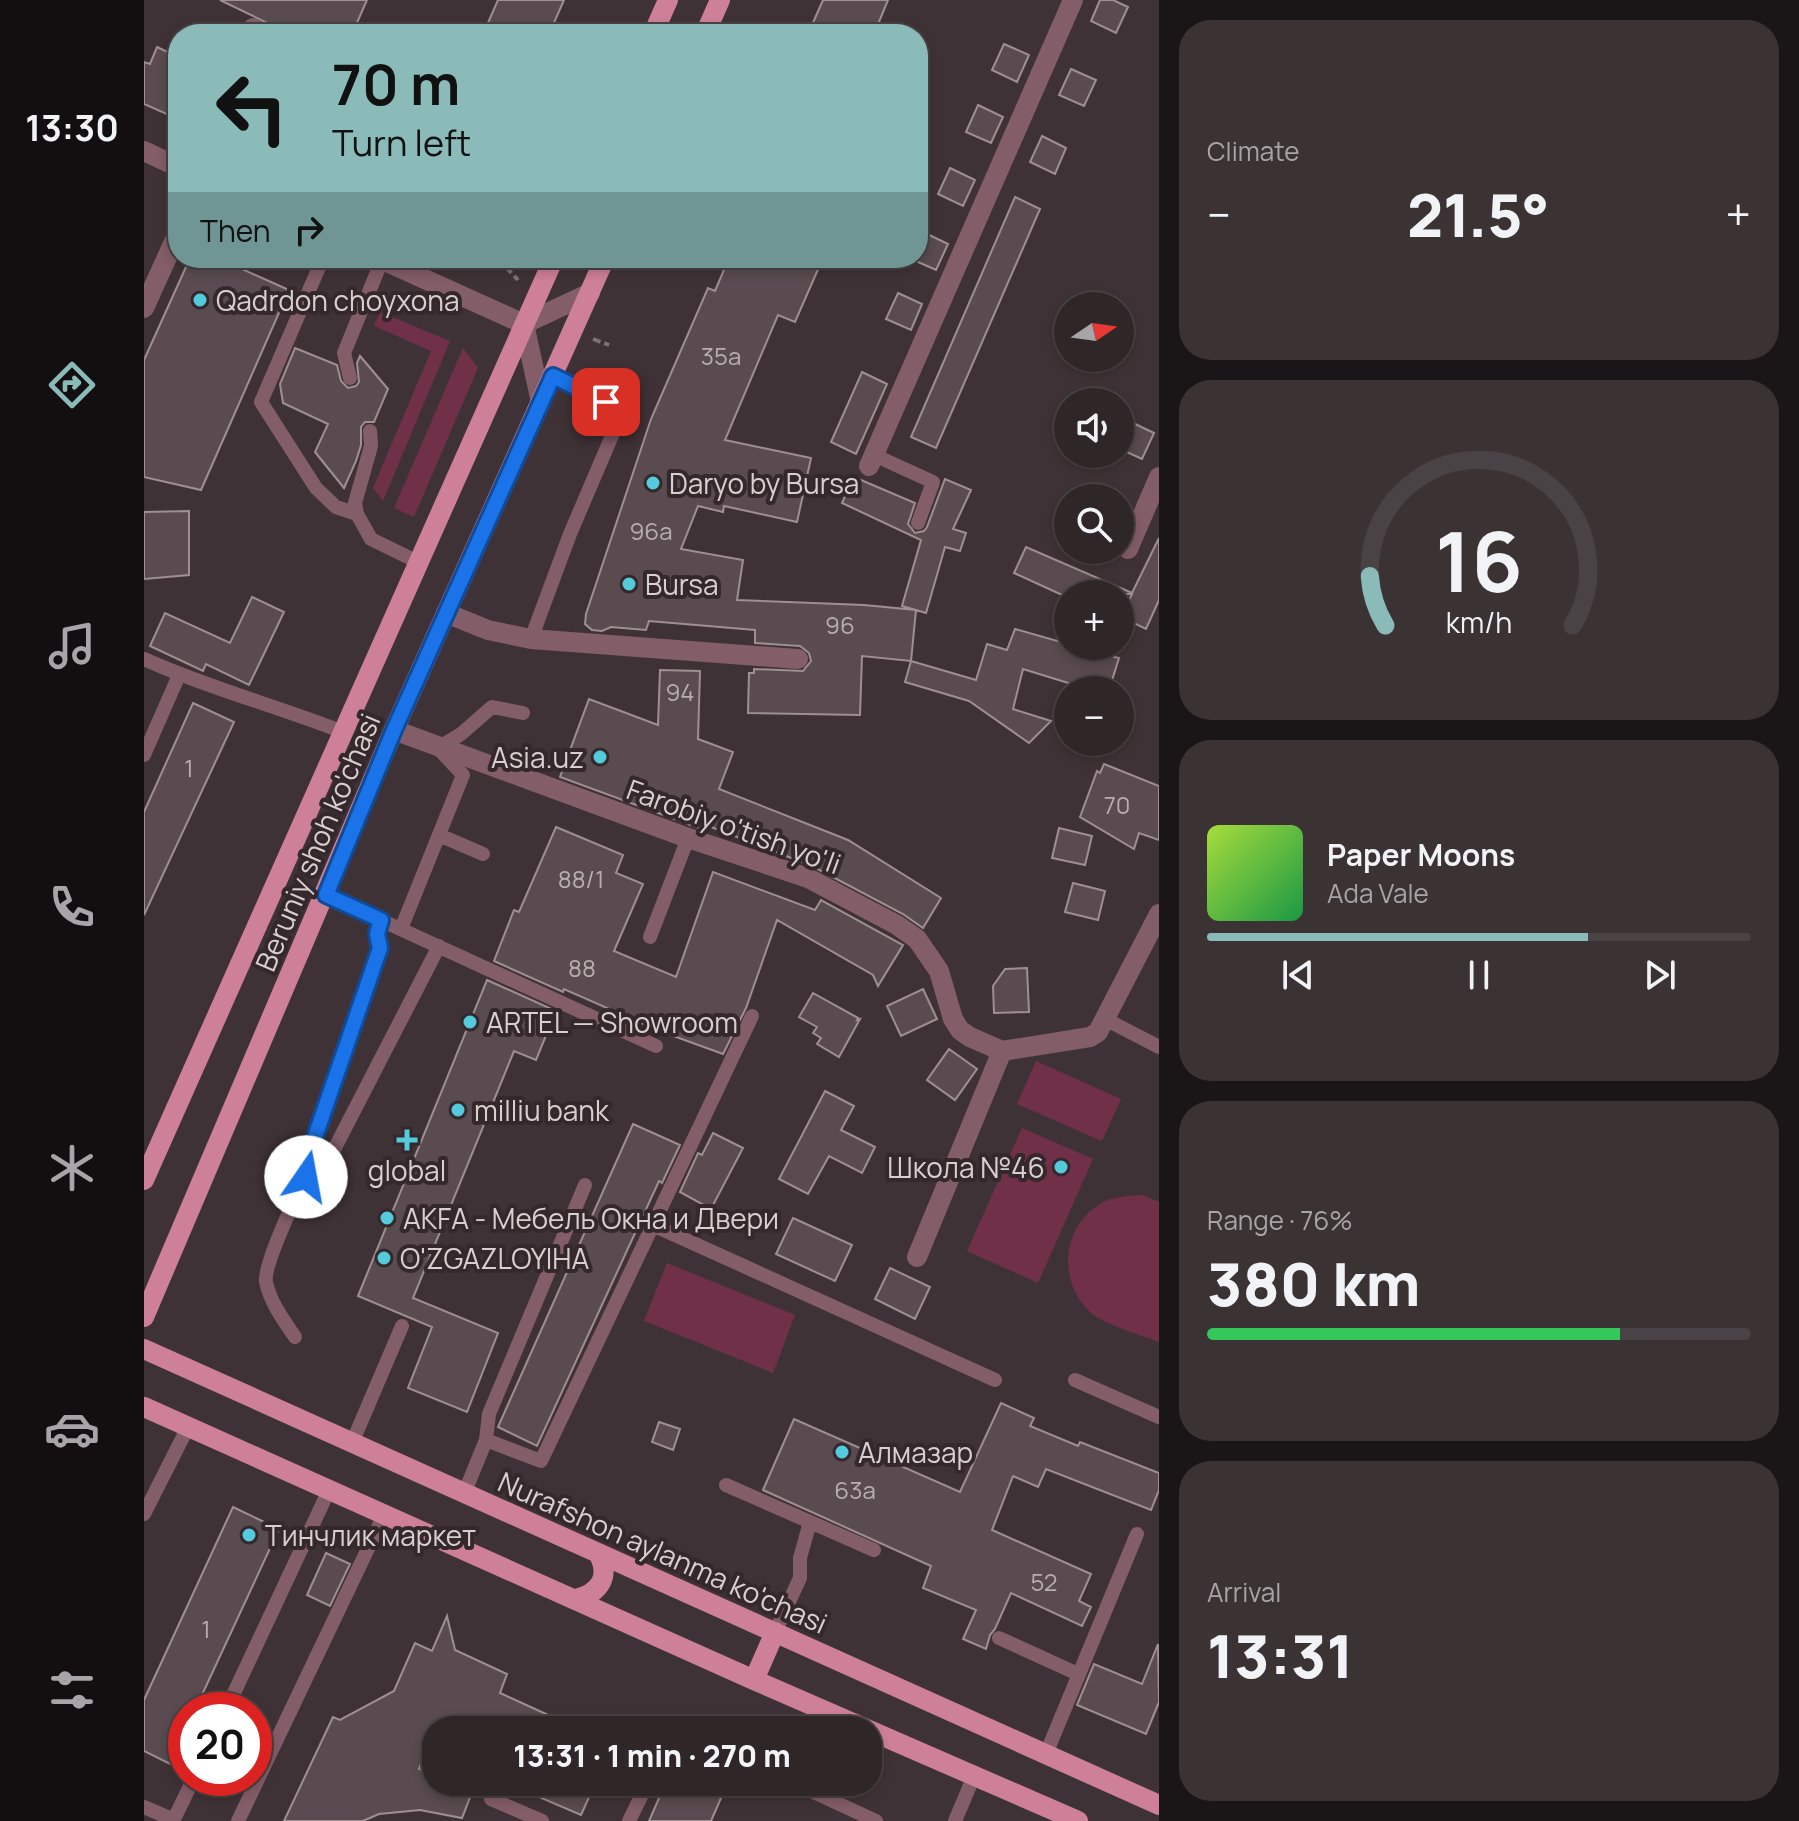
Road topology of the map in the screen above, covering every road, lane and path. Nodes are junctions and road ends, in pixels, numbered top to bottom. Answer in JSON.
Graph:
{"nodes":[{"id":1,"x":668,"y":0,"type":"edge"},
{"id":2,"x":720,"y":0,"type":"edge"},
{"id":3,"x":1073,"y":0,"type":"edge"},
{"id":4,"x":657,"y":24,"type":"edge"},
{"id":5,"x":709,"y":24,"type":"edge"},
{"id":6,"x":144,"y":151,"type":"edge"},
{"id":7,"x":168,"y":162,"type":"edge"},
{"id":8,"x":168,"y":255,"type":"edge"},
{"id":9,"x":319,"y":268,"type":"edge"},
{"id":10,"x":377,"y":268,"type":"edge"},
{"id":11,"x":400,"y":268,"type":"edge"},
{"id":12,"x":507,"y":268,"type":"edge"},
{"id":13,"x":549,"y":268,"type":"edge"},
{"id":14,"x":601,"y":268,"type":"edge"},
{"id":15,"x":518,"y":280,"type":"dead end"},
{"id":16,"x":590,"y":293,"type":"junction"},
{"id":17,"x":144,"y":308,"type":"edge"},
{"id":18,"x":524,"y":324,"type":"junction"},
{"id":19,"x":592,"y":339,"type":"dead end"},
{"id":20,"x":609,"y":345,"type":"dead end"},
{"id":21,"x":553,"y":376,"type":"junction"},
{"id":22,"x":350,"y":378,"type":"dead end"},
{"id":23,"x":541,"y":402,"type":"junction"},
{"id":24,"x":370,"y":431,"type":"dead end"},
{"id":25,"x":871,"y":460,"type":"joint"},
{"id":26,"x":1159,"y":477,"type":"edge"},
{"id":27,"x":357,"y":514,"type":"junction"},
{"id":28,"x":918,"y":523,"type":"dead end"},
{"id":29,"x":1134,"y":535,"type":"edge"},
{"id":30,"x":418,"y":562,"type":"junction"},
{"id":31,"x":446,"y":613,"type":"junction"},
{"id":32,"x":531,"y":639,"type":"junction"},
{"id":33,"x":144,"y":659,"type":"edge"},
{"id":34,"x":798,"y":659,"type":"dead end"},
{"id":35,"x":179,"y":675,"type":"junction"},
{"id":36,"x":523,"y":713,"type":"dead end"},
{"id":37,"x":394,"y":730,"type":"junction"},
{"id":38,"x":343,"y":732,"type":"junction"},
{"id":39,"x":438,"y":748,"type":"junction"},
{"id":40,"x":144,"y":755,"type":"edge"},
{"id":41,"x":439,"y":835,"type":"junction"},
{"id":42,"x":688,"y":838,"type":"junction"},
{"id":43,"x":483,"y":854,"type":"dead end"},
{"id":44,"x":326,"y":895,"type":"junction"},
{"id":45,"x":1159,"y":914,"type":"edge"},
{"id":46,"x":381,"y":920,"type":"junction"},
{"id":47,"x":401,"y":929,"type":"junction"},
{"id":48,"x":650,"y":937,"type":"dead end"},
{"id":49,"x":439,"y":946,"type":"junction"},
{"id":50,"x":752,"y":1016,"type":"dead end"},
{"id":51,"x":1105,"y":1019,"type":"junction"},
{"id":52,"x":656,"y":1046,"type":"dead end"},
{"id":53,"x":1159,"y":1047,"type":"edge"},
{"id":54,"x":1002,"y":1051,"type":"junction"},
{"id":55,"x":306,"y":1177,"type":"junction"},
{"id":56,"x":144,"y":1180,"type":"edge"},
{"id":57,"x":585,"y":1185,"type":"dead end"},
{"id":58,"x":653,"y":1225,"type":"junction"},
{"id":59,"x":917,"y":1257,"type":"dead end"},
{"id":60,"x":144,"y":1317,"type":"edge"},
{"id":61,"x":402,"y":1326,"type":"dead end"},
{"id":62,"x":295,"y":1337,"type":"dead end"},
{"id":63,"x":144,"y":1349,"type":"edge"},
{"id":64,"x":995,"y":1380,"type":"dead end"},
{"id":65,"x":1075,"y":1380,"type":"dead end"},
{"id":66,"x":144,"y":1407,"type":"edge"},
{"id":67,"x":1159,"y":1417,"type":"edge"},
{"id":68,"x":188,"y":1427,"type":"junction"},
{"id":69,"x":486,"y":1440,"type":"junction"},
{"id":70,"x":352,"y":1443,"type":"junction"},
{"id":71,"x":726,"y":1485,"type":"dead end"},
{"id":72,"x":329,"y":1490,"type":"junction"},
{"id":73,"x":464,"y":1494,"type":"junction"},
{"id":74,"x":144,"y":1514,"type":"edge"},
{"id":75,"x":384,"y":1515,"type":"junction"},
{"id":76,"x":810,"y":1522,"type":"junction"},
{"id":77,"x":1137,"y":1534,"type":"dead end"},
{"id":78,"x":874,"y":1550,"type":"dead end"},
{"id":79,"x":598,"y":1553,"type":"junction"},
{"id":80,"x":576,"y":1599,"type":"junction"},
{"id":81,"x":775,"y":1632,"type":"junction"},
{"id":82,"x":999,"y":1638,"type":"dead end"},
{"id":83,"x":1078,"y":1674,"type":"junction"},
{"id":84,"x":754,"y":1680,"type":"junction"},
{"id":85,"x":234,"y":1692,"type":"edge"},
{"id":86,"x":1046,"y":1754,"type":"junction"},
{"id":87,"x":974,"y":1776,"type":"junction"},
{"id":88,"x":185,"y":1796,"type":"edge"},
{"id":89,"x":641,"y":1796,"type":"edge"},
{"id":90,"x":822,"y":1796,"type":"edge"},
{"id":91,"x":491,"y":1799,"type":"dead end"},
{"id":92,"x":1159,"y":1805,"type":"edge"},
{"id":93,"x":144,"y":1807,"type":"edge"},
{"id":94,"x":174,"y":1820,"type":"edge"},
{"id":95,"x":238,"y":1821,"type":"edge"},
{"id":96,"x":542,"y":1821,"type":"edge"},
{"id":97,"x":629,"y":1821,"type":"edge"},
{"id":98,"x":876,"y":1821,"type":"edge"},
{"id":99,"x":955,"y":1821,"type":"edge"},
{"id":100,"x":1078,"y":1821,"type":"edge"}],
"edges":[{"from":1,"to":4,"type":"main road"},
{"from":2,"to":5,"type":"main road"},
{"from":3,"to":25,"type":"street"},
{"from":6,"to":7,"type":"street"},
{"from":8,"to":17,"type":"street"},
{"from":9,"to":27,"type":"lane"},
{"from":10,"to":22,"type":"lane"},
{"from":11,"to":18,"type":"street"},
{"from":12,"to":15,"type":"path"},
{"from":13,"to":18,"type":"main road","name":"Beruniy shoh ko'chasi"},
{"from":14,"to":16,"type":"main road","name":"Beruniy shoh ko'chasi"},
{"from":16,"to":18,"type":"street"},
{"from":16,"to":21,"type":"main road","name":"Beruniy shoh ko'chasi"},
{"from":18,"to":23,"type":"street"},
{"from":18,"to":30,"type":"main road","name":"Beruniy shoh ko'chasi"},
{"from":19,"to":20,"type":"path"},
{"from":21,"to":23,"type":"main road","name":"Beruniy shoh ko'chasi"},
{"from":21,"to":32,"type":"lane"},
{"from":23,"to":31,"type":"main road","name":"Beruniy shoh ko'chasi"},
{"from":24,"to":27,"type":"lane"},
{"from":25,"to":28,"type":"lane"},
{"from":26,"to":29,"type":"street"},
{"from":27,"to":30,"type":"lane"},
{"from":30,"to":38,"type":"main road","name":"Beruniy shoh ko'chasi"},
{"from":31,"to":32,"type":"street"},
{"from":31,"to":37,"type":"main road","name":"Beruniy shoh ko'chasi"},
{"from":32,"to":34,"type":"street"},
{"from":33,"to":35,"type":"lane"},
{"from":35,"to":38,"type":"lane"},
{"from":35,"to":40,"type":"lane"},
{"from":36,"to":39,"type":"lane"},
{"from":37,"to":39,"type":"street","name":"Farobiy o'tish yo'li"},
{"from":37,"to":44,"type":"main road","name":"Beruniy shoh ko'chasi"},
{"from":38,"to":56,"type":"main road","name":"Beruniy shoh ko'chasi"},
{"from":39,"to":41,"type":"lane"},
{"from":39,"to":42,"type":"street","name":"Farobiy o'tish yo'li"},
{"from":41,"to":43,"type":"lane"},
{"from":41,"to":47,"type":"lane"},
{"from":42,"to":48,"type":"lane"},
{"from":42,"to":54,"type":"street","name":"Farobiy o'tish yo'li"},
{"from":44,"to":46,"type":"lane"},
{"from":44,"to":60,"type":"main road","name":"Beruniy shoh ko'chasi"},
{"from":45,"to":51,"type":"street"},
{"from":46,"to":47,"type":"lane"},
{"from":46,"to":55,"type":"lane"},
{"from":47,"to":49,"type":"lane"},
{"from":49,"to":52,"type":"lane"},
{"from":49,"to":55,"type":"lane"},
{"from":50,"to":58,"type":"lane"},
{"from":51,"to":53,"type":"lane"},
{"from":51,"to":54,"type":"street"},
{"from":54,"to":59,"type":"street"},
{"from":55,"to":62,"type":"lane"},
{"from":57,"to":69,"type":"lane"},
{"from":58,"to":64,"type":"lane"},
{"from":58,"to":69,"type":"lane"},
{"from":61,"to":70,"type":"lane"},
{"from":63,"to":70,"type":"main road","name":"Nurafshon aylanma ko'chasi"},
{"from":65,"to":67,"type":"lane"},
{"from":66,"to":68,"type":"main road"},
{"from":68,"to":72,"type":"main road"},
{"from":68,"to":74,"type":"lane"},
{"from":69,"to":73,"type":"lane"},
{"from":70,"to":73,"type":"main road","name":"Nurafshon aylanma ko'chasi"},
{"from":71,"to":76,"type":"lane"},
{"from":72,"to":75,"type":"main road"},
{"from":72,"to":85,"type":"lane"},
{"from":73,"to":79,"type":"main road","name":"Nurafshon aylanma ko'chasi"},
{"from":75,"to":80,"type":"main road"},
{"from":75,"to":95,"type":"lane"},
{"from":76,"to":78,"type":"lane"},
{"from":76,"to":81,"type":"lane"},
{"from":77,"to":83,"type":"lane"},
{"from":79,"to":80,"type":"main road"},
{"from":79,"to":81,"type":"main road","name":"Nurafshon aylanma ko'chasi"},
{"from":80,"to":84,"type":"main road"},
{"from":81,"to":84,"type":"main road"},
{"from":81,"to":86,"type":"main road","name":"Nurafshon aylanma ko'chasi"},
{"from":82,"to":83,"type":"lane"},
{"from":83,"to":86,"type":"lane"},
{"from":84,"to":87,"type":"main road"},
{"from":86,"to":92,"type":"main road","name":"Nurafshon aylanma ko'chasi"},
{"from":87,"to":99,"type":"lane"},
{"from":87,"to":100,"type":"main road"},
{"from":88,"to":94,"type":"lane"},
{"from":89,"to":97,"type":"lane"},
{"from":90,"to":98,"type":"lane"},
{"from":91,"to":96,"type":"lane"},
{"from":93,"to":94,"type":"lane"}]}
